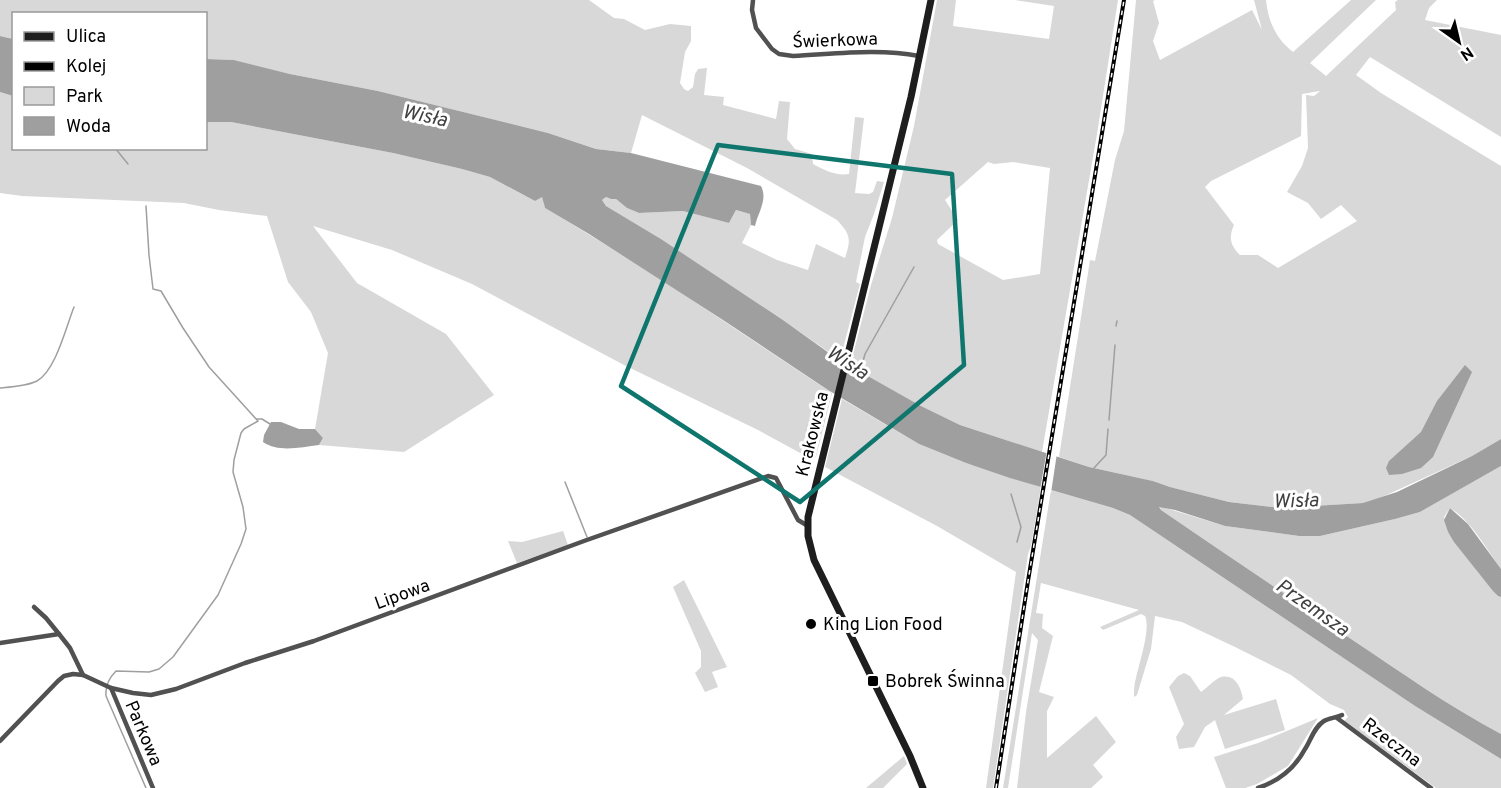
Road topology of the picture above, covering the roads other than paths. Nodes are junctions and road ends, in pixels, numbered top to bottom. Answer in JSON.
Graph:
{"nodes":[{"id":1,"x":753,"y":0,"type":"edge"},
{"id":2,"x":931,"y":0,"type":"edge"},
{"id":3,"x":919,"y":56,"type":"junction"},
{"id":4,"x":808,"y":526,"type":"junction"},
{"id":5,"x":34,"y":607,"type":"dead end"},
{"id":6,"x":59,"y":634,"type":"junction"},
{"id":7,"x":0,"y":643,"type":"edge"},
{"id":8,"x":83,"y":675,"type":"junction"},
{"id":9,"x":111,"y":688,"type":"junction"},
{"id":10,"x":0,"y":741,"type":"edge"},
{"id":11,"x":153,"y":788,"type":"edge"},
{"id":12,"x":922,"y":788,"type":"edge"},
{"id":13,"x":1258,"y":788,"type":"edge"},
{"id":14,"x":1431,"y":788,"type":"edge"}],
"edges":[{"from":1,"to":3,"type":"street","name":"Świerkowa"},
{"from":2,"to":3,"type":"street","name":"Krakowska"},
{"from":3,"to":4,"type":"street","name":"Krakowska"},
{"from":4,"to":9,"type":"street","name":"Lipowa"},
{"from":4,"to":12,"type":"street","name":"Krakowska"},
{"from":5,"to":6,"type":"street"},
{"from":6,"to":7,"type":"street"},
{"from":6,"to":8,"type":"street"},
{"from":8,"to":9,"type":"street","name":"Lipowa"},
{"from":8,"to":10,"type":"street"},
{"from":9,"to":11,"type":"street","name":"Parkowa"},
{"from":13,"to":14,"type":"street","name":"Rzeczna"}]}
